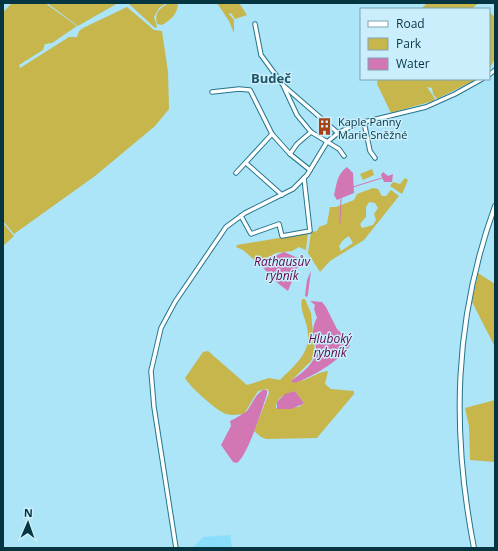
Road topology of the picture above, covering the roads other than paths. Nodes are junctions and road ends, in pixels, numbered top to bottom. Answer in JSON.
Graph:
{"nodes":[{"id":1,"x":255,"y":24,"type":"dead end"},
{"id":2,"x":480,"y":80,"type":"edge"},
{"id":3,"x":283,"y":85,"type":"junction"},
{"id":4,"x":212,"y":92,"type":"dead end"},
{"id":5,"x":364,"y":122,"type":"junction"},
{"id":6,"x":311,"y":132,"type":"junction"},
{"id":7,"x":338,"y":133,"type":"junction"},
{"id":8,"x":272,"y":134,"type":"junction"},
{"id":9,"x":327,"y":142,"type":"junction"},
{"id":10,"x":290,"y":154,"type":"junction"},
{"id":11,"x":344,"y":156,"type":"dead end"},
{"id":12,"x":375,"y":158,"type":"dead end"},
{"id":13,"x":246,"y":162,"type":"junction"},
{"id":14,"x":310,"y":170,"type":"junction"},
{"id":15,"x":236,"y":173,"type":"dead end"},
{"id":16,"x":304,"y":178,"type":"junction"},
{"id":17,"x":282,"y":195,"type":"junction"},
{"id":18,"x":495,"y":206,"type":"edge"},
{"id":19,"x":241,"y":216,"type":"junction"},
{"id":20,"x":176,"y":548,"type":"edge"},
{"id":21,"x":474,"y":548,"type":"edge"}],
"edges":[{"from":1,"to":3,"type":"street"},
{"from":2,"to":5,"type":"street"},
{"from":3,"to":6,"type":"street"},
{"from":3,"to":7,"type":"street"},
{"from":4,"to":8,"type":"street"},
{"from":5,"to":7,"type":"street"},
{"from":5,"to":12,"type":"street"},
{"from":6,"to":9,"type":"street"},
{"from":6,"to":10,"type":"street"},
{"from":7,"to":9,"type":"street"},
{"from":8,"to":10,"type":"street"},
{"from":8,"to":13,"type":"street"},
{"from":9,"to":11,"type":"street"},
{"from":9,"to":14,"type":"street"},
{"from":10,"to":14,"type":"street"},
{"from":13,"to":15,"type":"street"},
{"from":13,"to":17,"type":"street"},
{"from":14,"to":16,"type":"street"},
{"from":16,"to":17,"type":"street"},
{"from":16,"to":19,"type":"street"},
{"from":17,"to":19,"type":"street"},
{"from":18,"to":21,"type":"main road"},
{"from":19,"to":20,"type":"street"}]}
